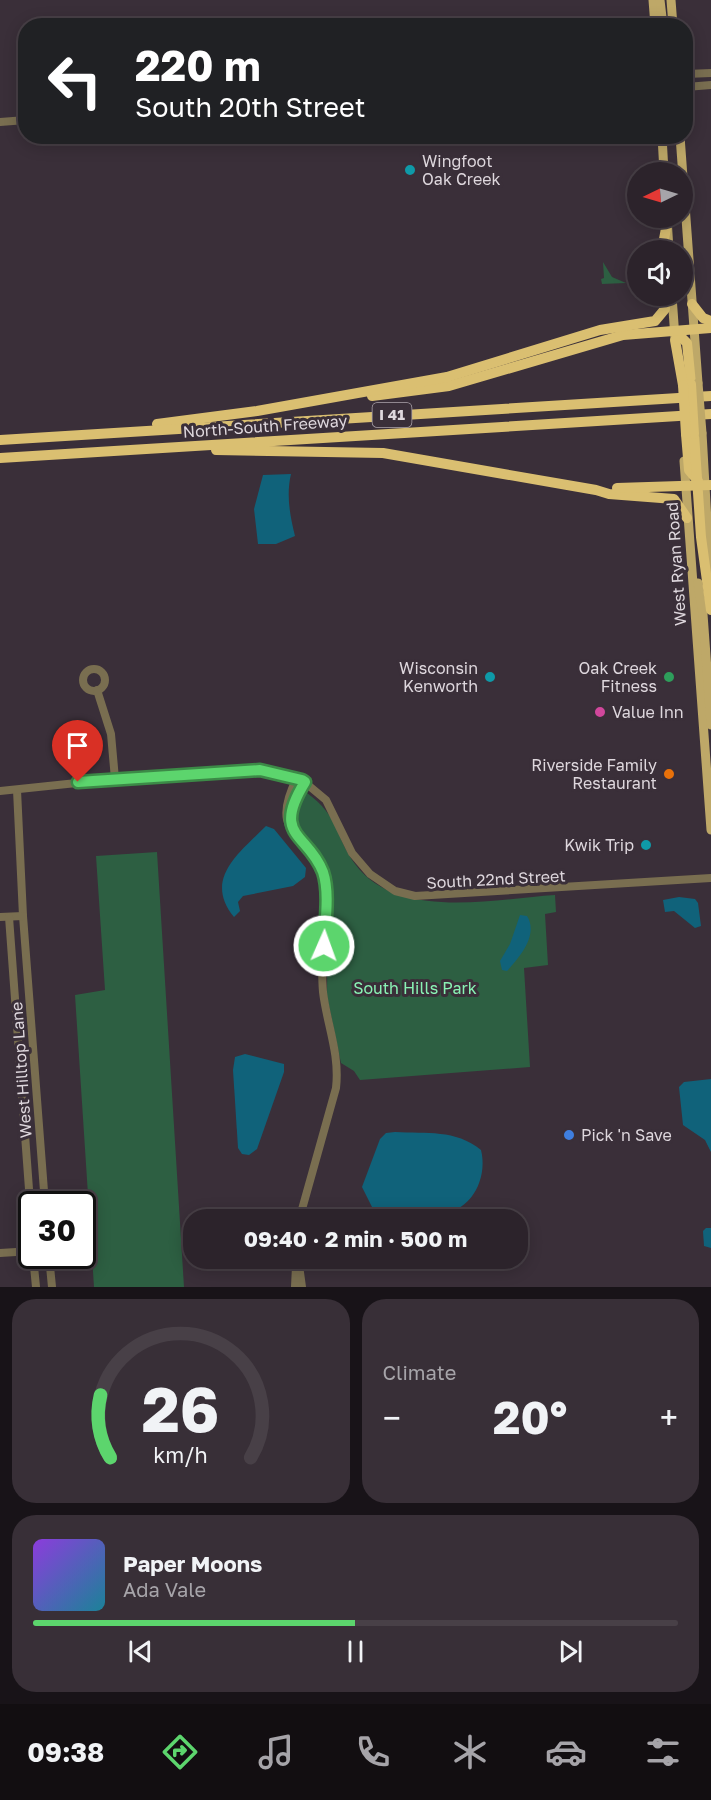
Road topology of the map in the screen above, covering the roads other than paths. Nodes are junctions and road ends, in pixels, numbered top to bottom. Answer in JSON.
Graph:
{"nodes":[{"id":1,"x":653,"y":0,"type":"edge"},
{"id":2,"x":660,"y":0,"type":"edge"},
{"id":3,"x":671,"y":0,"type":"edge"},
{"id":4,"x":654,"y":18,"type":"edge"},
{"id":5,"x":662,"y":18,"type":"edge"},
{"id":6,"x":672,"y":18,"type":"edge"},
{"id":7,"x":711,"y":73,"type":"edge"},
{"id":8,"x":693,"y":74,"type":"edge"},
{"id":9,"x":711,"y":85,"type":"edge"},
{"id":10,"x":693,"y":86,"type":"edge"},
{"id":11,"x":18,"y":121,"type":"edge"},
{"id":12,"x":0,"y":122,"type":"edge"},
{"id":13,"x":662,"y":144,"type":"edge"},
{"id":14,"x":681,"y":144,"type":"edge"},
{"id":15,"x":663,"y":162,"type":"edge"},
{"id":16,"x":688,"y":240,"type":"edge"},
{"id":17,"x":693,"y":304,"type":"joint"},
{"id":18,"x":665,"y":306,"type":"edge"},
{"id":19,"x":673,"y":306,"type":"edge"},
{"id":20,"x":711,"y":321,"type":"edge"},
{"id":21,"x":711,"y":328,"type":"edge"},
{"id":22,"x":694,"y":329,"type":"junction"},
{"id":23,"x":675,"y":335,"type":"junction"},
{"id":24,"x":688,"y":384,"type":"junction"},
{"id":25,"x":711,"y":396,"type":"edge"},
{"id":26,"x":333,"y":398,"type":"junction"},
{"id":27,"x":711,"y":414,"type":"edge"},
{"id":28,"x":691,"y":434,"type":"junction"},
{"id":29,"x":72,"y":435,"type":"junction"},
{"id":30,"x":0,"y":440,"type":"edge"},
{"id":31,"x":173,"y":447,"type":"junction"},
{"id":32,"x":0,"y":458,"type":"edge"},
{"id":33,"x":703,"y":484,"type":"edge"},
{"id":34,"x":685,"y":486,"type":"junction"},
{"id":35,"x":596,"y":490,"type":"junction"},
{"id":36,"x":687,"y":518,"type":"junction"},
{"id":37,"x":690,"y":552,"type":"junction"},
{"id":38,"x":711,"y":582,"type":"edge"},
{"id":39,"x":711,"y":610,"type":"edge"},
{"id":40,"x":97,"y":690,"type":"dead end"},
{"id":41,"x":711,"y":725,"type":"edge"},
{"id":42,"x":708,"y":741,"type":"edge"},
{"id":43,"x":707,"y":772,"type":"junction"},
{"id":44,"x":115,"y":779,"type":"junction"},
{"id":45,"x":302,"y":780,"type":"junction"},
{"id":46,"x":711,"y":782,"type":"edge"},
{"id":47,"x":17,"y":790,"type":"junction"},
{"id":48,"x":0,"y":791,"type":"edge"},
{"id":49,"x":711,"y":830,"type":"edge"},
{"id":50,"x":711,"y":878,"type":"edge"},
{"id":51,"x":23,"y":916,"type":"junction"},
{"id":52,"x":0,"y":917,"type":"edge"},
{"id":53,"x":9,"y":917,"type":"junction"},
{"id":54,"x":29,"y":1191,"type":"edge"},
{"id":55,"x":44,"y":1191,"type":"edge"},
{"id":56,"x":302,"y":1209,"type":"edge"},
{"id":57,"x":18,"y":1252,"type":"edge"},
{"id":58,"x":0,"y":1253,"type":"edge"},
{"id":59,"x":34,"y":1269,"type":"edge"},
{"id":60,"x":50,"y":1269,"type":"edge"},
{"id":61,"x":296,"y":1269,"type":"edge"},
{"id":62,"x":299,"y":1269,"type":"edge"},
{"id":63,"x":36,"y":1287,"type":"edge"},
{"id":64,"x":52,"y":1287,"type":"edge"},
{"id":65,"x":295,"y":1287,"type":"edge"},
{"id":66,"x":302,"y":1287,"type":"edge"}],
"edges":[{"from":1,"to":4,"type":"main road"},
{"from":2,"to":5,"type":"main road"},
{"from":3,"to":6,"type":"main road"},
{"from":7,"to":8,"type":"street"},
{"from":9,"to":10,"type":"street"},
{"from":11,"to":12,"type":"street"},
{"from":13,"to":15,"type":"main road"},
{"from":14,"to":16,"type":"main road","name":"West Ryan Road"},
{"from":17,"to":20,"type":"highway"},
{"from":17,"to":22,"type":"main road","name":"West Ryan Road"},
{"from":18,"to":26,"type":"highway"},
{"from":19,"to":23,"type":"main road"},
{"from":21,"to":22,"type":"highway"},
{"from":22,"to":23,"type":"highway"},
{"from":22,"to":24,"type":"main road","name":"West Ryan Road"},
{"from":23,"to":24,"type":"highway"},
{"from":23,"to":26,"type":"highway"},
{"from":24,"to":28,"type":"highway","bridge":true},
{"from":24,"to":28,"type":"main road","name":"West Ryan Road","bridge":true},
{"from":25,"to":29,"type":"highway","name":"North-South Freeway","number":"I 41"},
{"from":26,"to":29,"type":"highway"},
{"from":27,"to":31,"type":"highway","name":"North-South Freeway","number":"I 41"},
{"from":28,"to":33,"type":"main road","name":"West Ryan Road"},
{"from":28,"to":33,"type":"highway"},
{"from":28,"to":34,"type":"main road","name":"West Ryan Road"},
{"from":29,"to":30,"type":"highway","name":"North-South Freeway","number":"I 41"},
{"from":31,"to":32,"type":"highway","name":"North-South Freeway","number":"I 41"},
{"from":31,"to":35,"type":"highway"},
{"from":33,"to":34,"type":"highway"},
{"from":33,"to":38,"type":"main road","name":"West Ryan Road"},
{"from":33,"to":39,"type":"highway"},
{"from":34,"to":35,"type":"highway"},
{"from":34,"to":36,"type":"main road","name":"West Ryan Road"},
{"from":35,"to":36,"type":"highway"},
{"from":36,"to":37,"type":"main road","name":"West Ryan Road"},
{"from":37,"to":41,"type":"main road"},
{"from":37,"to":42,"type":"main road","name":"West Ryan Road"},
{"from":40,"to":44,"type":"street"},
{"from":42,"to":43,"type":"main road","name":"West Ryan Road"},
{"from":43,"to":46,"type":"main road"},
{"from":43,"to":49,"type":"main road","name":"West Ryan Road"},
{"from":44,"to":45,"type":"street"},
{"from":44,"to":47,"type":"street"},
{"from":45,"to":50,"type":"street","name":"South 22nd Street"},
{"from":45,"to":56,"type":"street"},
{"from":47,"to":48,"type":"street"},
{"from":47,"to":51,"type":"street","name":"West Hilltop Lane"},
{"from":51,"to":53,"type":"street"},
{"from":51,"to":55,"type":"street","name":"West Hilltop Lane"},
{"from":52,"to":53,"type":"street"},
{"from":53,"to":54,"type":"street","name":"West Hilltop Lane"},
{"from":57,"to":58,"type":"street"},
{"from":59,"to":63,"type":"street"},
{"from":60,"to":64,"type":"street"},
{"from":61,"to":65,"type":"street"},
{"from":62,"to":66,"type":"street"}]}
